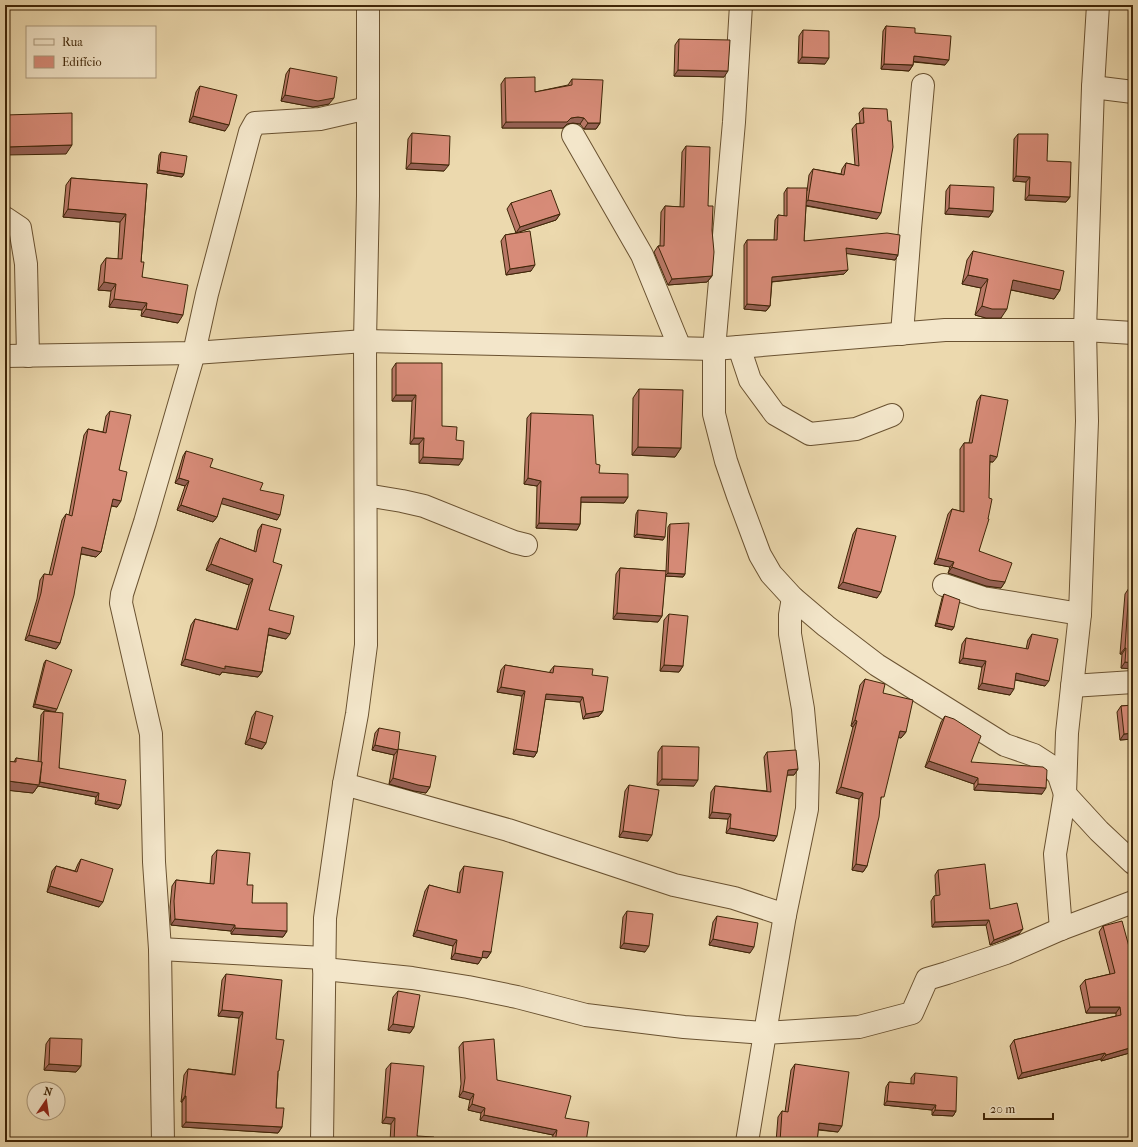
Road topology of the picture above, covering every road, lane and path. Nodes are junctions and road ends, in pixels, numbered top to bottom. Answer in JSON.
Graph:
{"nodes":[{"id":1,"x":368,"y":5,"type":"edge"},
{"id":2,"x":741,"y":5,"type":"edge"},
{"id":3,"x":1098,"y":5,"type":"edge"},
{"id":4,"x":368,"y":84,"type":"junction"},
{"id":5,"x":923,"y":85,"type":"dead end"},
{"id":6,"x":1094,"y":87,"type":"junction"},
{"id":7,"x":1133,"y":92,"type":"edge"},
{"id":8,"x":573,"y":135,"type":"dead end"},
{"id":9,"x":5,"y":218,"type":"edge"},
{"id":10,"x":1085,"y":330,"type":"junction"},
{"id":11,"x":1133,"y":333,"type":"edge"},
{"id":12,"x":902,"y":334,"type":"junction"},
{"id":13,"x":365,"y":340,"type":"junction"},
{"id":14,"x":739,"y":347,"type":"junction"},
{"id":15,"x":680,"y":348,"type":"junction"},
{"id":16,"x":714,"y":349,"type":"junction"},
{"id":17,"x":194,"y":353,"type":"junction"},
{"id":18,"x":5,"y":356,"type":"edge"},
{"id":19,"x":28,"y":356,"type":"junction"},
{"id":20,"x":892,"y":415,"type":"dead end"},
{"id":21,"x":366,"y":496,"type":"junction"},
{"id":22,"x":526,"y":545,"type":"dead end"},
{"id":23,"x":944,"y":585,"type":"dead end"},
{"id":24,"x":793,"y":598,"type":"junction"},
{"id":25,"x":1080,"y":614,"type":"junction"},
{"id":26,"x":1133,"y":682,"type":"edge"},
{"id":27,"x":1072,"y":686,"type":"junction"},
{"id":28,"x":1067,"y":733,"type":"junction"},
{"id":29,"x":1034,"y":755,"type":"junction"},
{"id":30,"x":344,"y":784,"type":"junction"},
{"id":31,"x":1065,"y":794,"type":"junction"},
{"id":32,"x":1133,"y":863,"type":"edge"},
{"id":33,"x":1133,"y":902,"type":"edge"},
{"id":34,"x":786,"y":915,"type":"junction"},
{"id":35,"x":1061,"y":929,"type":"junction"},
{"id":36,"x":160,"y":949,"type":"junction"},
{"id":37,"x":324,"y":964,"type":"junction"},
{"id":38,"x":765,"y":1033,"type":"junction"},
{"id":39,"x":164,"y":1142,"type":"edge"},
{"id":40,"x":322,"y":1142,"type":"edge"},
{"id":41,"x":747,"y":1142,"type":"edge"}],
"edges":[{"from":1,"to":4,"type":"street"},
{"from":2,"to":16,"type":"street"},
{"from":3,"to":6,"type":"street"},
{"from":4,"to":13,"type":"street"},
{"from":4,"to":17,"type":"street"},
{"from":5,"to":12,"type":"street"},
{"from":6,"to":7,"type":"street"},
{"from":6,"to":10,"type":"street"},
{"from":8,"to":15,"type":"street"},
{"from":9,"to":19,"type":"street"},
{"from":10,"to":11,"type":"street"},
{"from":10,"to":12,"type":"street"},
{"from":10,"to":25,"type":"street"},
{"from":12,"to":14,"type":"street"},
{"from":13,"to":15,"type":"street"},
{"from":13,"to":17,"type":"street"},
{"from":13,"to":21,"type":"street"},
{"from":14,"to":16,"type":"street"},
{"from":14,"to":20,"type":"street"},
{"from":15,"to":16,"type":"street"},
{"from":16,"to":24,"type":"street"},
{"from":17,"to":19,"type":"street"},
{"from":17,"to":36,"type":"street"},
{"from":18,"to":19,"type":"street"},
{"from":21,"to":22,"type":"street"},
{"from":21,"to":30,"type":"street"},
{"from":23,"to":25,"type":"street"},
{"from":24,"to":29,"type":"street"},
{"from":24,"to":34,"type":"street"},
{"from":25,"to":27,"type":"street"},
{"from":26,"to":27,"type":"street"},
{"from":27,"to":28,"type":"street"},
{"from":28,"to":29,"type":"street"},
{"from":28,"to":31,"type":"street"},
{"from":29,"to":31,"type":"street"},
{"from":30,"to":34,"type":"street"},
{"from":30,"to":37,"type":"street"},
{"from":31,"to":32,"type":"street"},
{"from":31,"to":35,"type":"street"},
{"from":33,"to":35,"type":"street"},
{"from":34,"to":38,"type":"street"},
{"from":35,"to":38,"type":"street"},
{"from":36,"to":37,"type":"street"},
{"from":36,"to":39,"type":"street"},
{"from":37,"to":38,"type":"street"},
{"from":37,"to":40,"type":"street"},
{"from":38,"to":41,"type":"street"}]}
